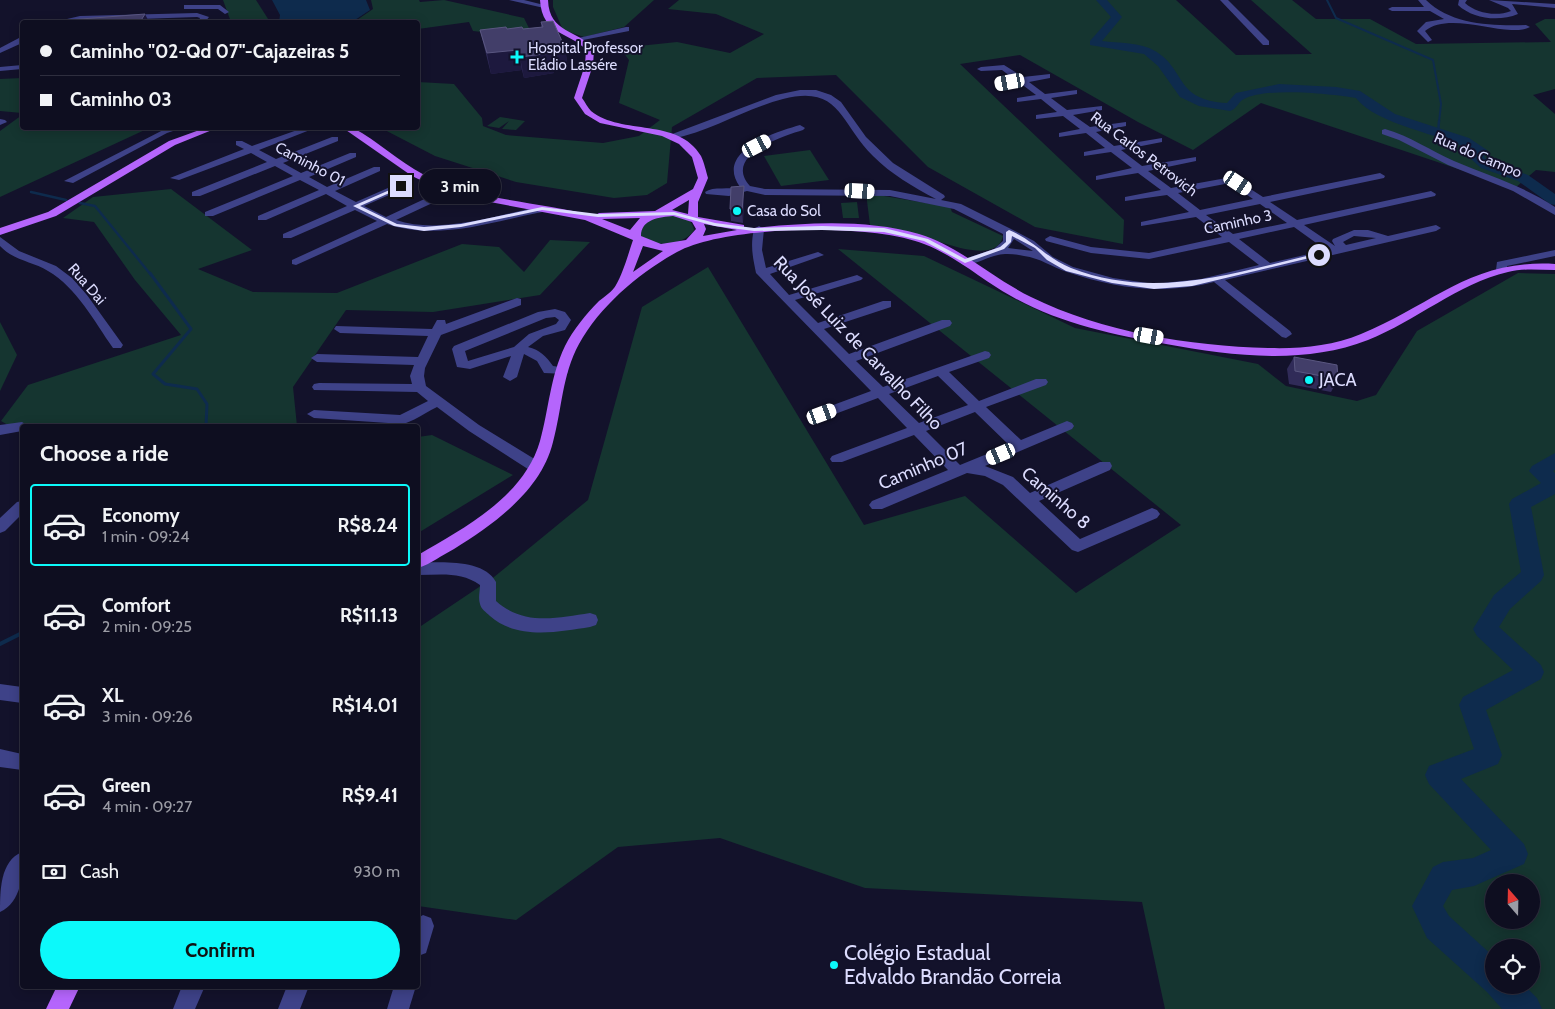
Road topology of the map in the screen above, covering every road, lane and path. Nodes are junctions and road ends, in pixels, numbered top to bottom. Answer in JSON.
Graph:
{"nodes":[{"id":1,"x":513,"y":0,"type":"edge"},
{"id":2,"x":1224,"y":0,"type":"edge"},
{"id":3,"x":1494,"y":0,"type":"edge"},
{"id":4,"x":544,"y":3,"type":"edge"},
{"id":5,"x":1463,"y":3,"type":"edge"},
{"id":6,"x":1426,"y":5,"type":"edge"},
{"id":7,"x":1444,"y":6,"type":"dead end"},
{"id":8,"x":1454,"y":6,"type":"dead end"},
{"id":9,"x":1555,"y":7,"type":"edge"},
{"id":10,"x":1392,"y":10,"type":"dead end"},
{"id":11,"x":225,"y":12,"type":"dead end"},
{"id":12,"x":1516,"y":12,"type":"junction"},
{"id":13,"x":165,"y":15,"type":"junction"},
{"id":14,"x":138,"y":16,"type":"junction"},
{"id":15,"x":1454,"y":19,"type":"junction"},
{"id":16,"x":69,"y":20,"type":"edge"},
{"id":17,"x":154,"y":20,"type":"edge"},
{"id":18,"x":203,"y":20,"type":"edge"},
{"id":19,"x":1526,"y":27,"type":"dead end"},
{"id":20,"x":626,"y":29,"type":"dead end"},
{"id":21,"x":585,"y":40,"type":"junction"},
{"id":22,"x":1428,"y":40,"type":"dead end"},
{"id":23,"x":20,"y":41,"type":"edge"},
{"id":24,"x":1266,"y":43,"type":"dead end"},
{"id":25,"x":0,"y":51,"type":"edge"},
{"id":26,"x":20,"y":67,"type":"edge"},
{"id":27,"x":0,"y":69,"type":"edge"},
{"id":28,"x":981,"y":69,"type":"dead end"},
{"id":29,"x":1047,"y":76,"type":"dead end"},
{"id":30,"x":1021,"y":81,"type":"junction"},
{"id":31,"x":999,"y":84,"type":"dead end"},
{"id":32,"x":1074,"y":92,"type":"dead end"},
{"id":33,"x":1042,"y":97,"type":"junction"},
{"id":34,"x":1020,"y":100,"type":"dead end"},
{"id":35,"x":1099,"y":108,"type":"dead end"},
{"id":36,"x":1064,"y":113,"type":"junction"},
{"id":37,"x":1039,"y":117,"type":"dead end"},
{"id":38,"x":1123,"y":124,"type":"dead end"},
{"id":39,"x":800,"y":128,"type":"dead end"},
{"id":40,"x":168,"y":130,"type":"edge"},
{"id":41,"x":207,"y":130,"type":"edge"},
{"id":42,"x":305,"y":130,"type":"edge"},
{"id":43,"x":350,"y":130,"type":"edge"},
{"id":44,"x":1090,"y":131,"type":"junction"},
{"id":45,"x":1385,"y":132,"type":"dead end"},
{"id":46,"x":1062,"y":135,"type":"dead end"},
{"id":47,"x":679,"y":136,"type":"junction"},
{"id":48,"x":335,"y":139,"type":"dead end"},
{"id":49,"x":1159,"y":140,"type":"dead end"},
{"id":50,"x":239,"y":143,"type":"dead end"},
{"id":51,"x":1113,"y":149,"type":"junction"},
{"id":52,"x":251,"y":150,"type":"junction"},
{"id":53,"x":1087,"y":154,"type":"dead end"},
{"id":54,"x":353,"y":156,"type":"dead end"},
{"id":55,"x":1193,"y":159,"type":"dead end"},
{"id":56,"x":274,"y":163,"type":"junction"},
{"id":57,"x":377,"y":169,"type":"dead end"},
{"id":58,"x":1140,"y":170,"type":"junction"},
{"id":59,"x":301,"y":176,"type":"junction"},
{"id":60,"x":1380,"y":176,"type":"dead end"},
{"id":61,"x":175,"y":178,"type":"dead end"},
{"id":62,"x":1100,"y":178,"type":"dead end"},
{"id":63,"x":69,"y":181,"type":"dead end"},
{"id":64,"x":401,"y":186,"type":"dead end"},
{"id":65,"x":747,"y":188,"type":"junction"},
{"id":66,"x":328,"y":190,"type":"junction"},
{"id":67,"x":697,"y":190,"type":"junction"},
{"id":68,"x":1169,"y":191,"type":"junction"},
{"id":69,"x":710,"y":192,"type":"dead end"},
{"id":70,"x":196,"y":194,"type":"dead end"},
{"id":71,"x":1431,"y":194,"type":"dead end"},
{"id":72,"x":437,"y":197,"type":"dead end"},
{"id":73,"x":1129,"y":199,"type":"dead end"},
{"id":74,"x":1263,"y":200,"type":"junction"},
{"id":75,"x":356,"y":206,"type":"junction"},
{"id":76,"x":957,"y":206,"type":"junction"},
{"id":77,"x":542,"y":209,"type":"junction"},
{"id":78,"x":1555,"y":212,"type":"edge"},
{"id":79,"x":1198,"y":213,"type":"junction"},
{"id":80,"x":209,"y":214,"type":"dead end"},
{"id":81,"x":657,"y":214,"type":"junction"},
{"id":82,"x":578,"y":215,"type":"junction"},
{"id":83,"x":262,"y":218,"type":"dead end"},
{"id":84,"x":694,"y":219,"type":"junction"},
{"id":85,"x":386,"y":221,"type":"junction"},
{"id":86,"x":1145,"y":224,"type":"dead end"},
{"id":87,"x":1297,"y":224,"type":"junction"},
{"id":88,"x":1436,"y":228,"type":"dead end"},
{"id":89,"x":756,"y":229,"type":"junction"},
{"id":90,"x":0,"y":232,"type":"edge"},
{"id":91,"x":1009,"y":232,"type":"junction"},
{"id":92,"x":286,"y":236,"type":"dead end"},
{"id":93,"x":637,"y":238,"type":"junction"},
{"id":94,"x":1050,"y":239,"type":"dead end"},
{"id":95,"x":1233,"y":239,"type":"junction"},
{"id":96,"x":0,"y":240,"type":"edge"},
{"id":97,"x":684,"y":244,"type":"junction"},
{"id":98,"x":1339,"y":250,"type":"junction"},
{"id":99,"x":998,"y":251,"type":"junction"},
{"id":100,"x":1555,"y":253,"type":"edge"},
{"id":101,"x":818,"y":255,"type":"dead end"},
{"id":102,"x":1050,"y":259,"type":"junction"},
{"id":103,"x":296,"y":262,"type":"dead end"},
{"id":104,"x":965,"y":262,"type":"junction"},
{"id":105,"x":1269,"y":267,"type":"junction"},
{"id":106,"x":1555,"y":267,"type":"edge"},
{"id":107,"x":1502,"y":270,"type":"junction"},
{"id":108,"x":762,"y":273,"type":"junction"},
{"id":109,"x":857,"y":278,"type":"dead end"},
{"id":110,"x":1217,"y":279,"type":"junction"},
{"id":111,"x":619,"y":288,"type":"junction"},
{"id":112,"x":787,"y":299,"type":"junction"},
{"id":113,"x":517,"y":302,"type":"dead end"},
{"id":114,"x":887,"y":304,"type":"dead end"},
{"id":115,"x":946,"y":323,"type":"dead end"},
{"id":116,"x":438,"y":328,"type":"junction"},
{"id":117,"x":816,"y":328,"type":"junction"},
{"id":118,"x":340,"y":329,"type":"dead end"},
{"id":119,"x":1286,"y":334,"type":"dead end"},
{"id":120,"x":117,"y":345,"type":"dead end"},
{"id":121,"x":520,"y":348,"type":"junction"},
{"id":122,"x":986,"y":354,"type":"dead end"},
{"id":123,"x":317,"y":358,"type":"dead end"},
{"id":124,"x":849,"y":360,"type":"junction"},
{"id":125,"x":422,"y":361,"type":"junction"},
{"id":126,"x":562,"y":371,"type":"junction"},
{"id":127,"x":940,"y":371,"type":"junction"},
{"id":128,"x":510,"y":376,"type":"dead end"},
{"id":129,"x":1041,"y":382,"type":"dead end"},
{"id":130,"x":319,"y":387,"type":"dead end"},
{"id":131,"x":420,"y":388,"type":"junction"},
{"id":132,"x":881,"y":393,"type":"junction"},
{"id":133,"x":437,"y":402,"type":"junction"},
{"id":134,"x":976,"y":406,"type":"junction"},
{"id":135,"x":314,"y":414,"type":"dead end"},
{"id":136,"x":822,"y":414,"type":"dead end"},
{"id":137,"x":404,"y":420,"type":"junction"},
{"id":138,"x":389,"y":424,"type":"edge"},
{"id":139,"x":1067,"y":426,"type":"dead end"},
{"id":140,"x":20,"y":427,"type":"edge"},
{"id":141,"x":916,"y":429,"type":"junction"},
{"id":142,"x":0,"y":430,"type":"edge"},
{"id":143,"x":1018,"y":446,"type":"junction"},
{"id":144,"x":837,"y":460,"type":"dead end"},
{"id":145,"x":1104,"y":466,"type":"dead end"},
{"id":146,"x":536,"y":467,"type":"junction"},
{"id":147,"x":962,"y":470,"type":"junction"},
{"id":148,"x":1029,"y":499,"type":"junction"},
{"id":149,"x":877,"y":505,"type":"dead end"},
{"id":150,"x":20,"y":508,"type":"edge"},
{"id":151,"x":1152,"y":514,"type":"dead end"},
{"id":152,"x":0,"y":527,"type":"edge"},
{"id":153,"x":420,"y":561,"type":"edge"},
{"id":154,"x":420,"y":569,"type":"edge"},
{"id":155,"x":590,"y":620,"type":"dead end"},
{"id":156,"x":0,"y":692,"type":"edge"},
{"id":157,"x":20,"y":695,"type":"edge"},
{"id":158,"x":0,"y":758,"type":"edge"},
{"id":159,"x":20,"y":762,"type":"edge"},
{"id":160,"x":20,"y":866,"type":"edge"},
{"id":161,"x":0,"y":901,"type":"edge"},
{"id":162,"x":68,"y":989,"type":"edge"},
{"id":163,"x":193,"y":989,"type":"edge"},
{"id":164,"x":297,"y":989,"type":"edge"},
{"id":165,"x":404,"y":989,"type":"edge"},
{"id":166,"x":57,"y":1009,"type":"edge"},
{"id":167,"x":184,"y":1009,"type":"edge"},
{"id":168,"x":289,"y":1009,"type":"edge"},
{"id":169,"x":398,"y":1009,"type":"edge"}],
"edges":[{"from":1,"to":4,"type":"street"},
{"from":2,"to":24,"type":"street"},
{"from":3,"to":9,"type":"street"},
{"from":3,"to":12,"type":"street"},
{"from":4,"to":21,"type":"main road"},
{"from":5,"to":8,"type":"street"},
{"from":5,"to":12,"type":"street"},
{"from":6,"to":7,"type":"street"},
{"from":6,"to":10,"type":"street"},
{"from":6,"to":15,"type":"street"},
{"from":9,"to":12,"type":"street"},
{"from":11,"to":14,"type":"street"},
{"from":13,"to":14,"type":"street"},
{"from":13,"to":17,"type":"street"},
{"from":13,"to":18,"type":"street"},
{"from":14,"to":16,"type":"street"},
{"from":15,"to":19,"type":"street"},
{"from":15,"to":22,"type":"street"},
{"from":20,"to":21,"type":"street"},
{"from":21,"to":47,"type":"main road"},
{"from":23,"to":25,"type":"street"},
{"from":26,"to":27,"type":"street"},
{"from":28,"to":30,"type":"street","name":"Rua Carlos Petrovich"},
{"from":29,"to":30,"type":"street"},
{"from":30,"to":31,"type":"street"},
{"from":30,"to":33,"type":"street","name":"Rua Carlos Petrovich"},
{"from":32,"to":33,"type":"street"},
{"from":33,"to":34,"type":"street"},
{"from":33,"to":36,"type":"street","name":"Rua Carlos Petrovich"},
{"from":35,"to":36,"type":"street"},
{"from":36,"to":37,"type":"street"},
{"from":36,"to":44,"type":"street","name":"Rua Carlos Petrovich"},
{"from":38,"to":44,"type":"street"},
{"from":39,"to":65,"type":"street"},
{"from":40,"to":63,"type":"street"},
{"from":41,"to":90,"type":"main road"},
{"from":42,"to":52,"type":"street"},
{"from":43,"to":77,"type":"main road"},
{"from":44,"to":46,"type":"street"},
{"from":44,"to":51,"type":"street","name":"Rua Carlos Petrovich"},
{"from":45,"to":78,"type":"street","name":"Rua do Campo"},
{"from":47,"to":67,"type":"main road"},
{"from":47,"to":76,"type":"street"},
{"from":48,"to":56,"type":"street"},
{"from":49,"to":51,"type":"street"},
{"from":50,"to":52,"type":"street","name":"Caminho 01"},
{"from":51,"to":53,"type":"street"},
{"from":51,"to":58,"type":"street","name":"Rua Carlos Petrovich"},
{"from":52,"to":56,"type":"street","name":"Caminho 01"},
{"from":52,"to":61,"type":"street"},
{"from":54,"to":59,"type":"street"},
{"from":55,"to":58,"type":"street"},
{"from":56,"to":59,"type":"street","name":"Caminho 01"},
{"from":56,"to":70,"type":"street"},
{"from":57,"to":66,"type":"street"},
{"from":58,"to":62,"type":"street"},
{"from":58,"to":68,"type":"street","name":"Rua Carlos Petrovich"},
{"from":59,"to":66,"type":"street","name":"Caminho 01"},
{"from":59,"to":80,"type":"street"},
{"from":60,"to":74,"type":"street"},
{"from":64,"to":75,"type":"street"},
{"from":65,"to":69,"type":"street"},
{"from":65,"to":76,"type":"street"},
{"from":66,"to":75,"type":"street","name":"Caminho 01"},
{"from":66,"to":83,"type":"street"},
{"from":67,"to":81,"type":"main road"},
{"from":67,"to":84,"type":"main road"},
{"from":68,"to":73,"type":"street"},
{"from":68,"to":74,"type":"street"},
{"from":68,"to":79,"type":"street","name":"Rua Carlos Petrovich"},
{"from":71,"to":87,"type":"street","name":"Caminho 3"},
{"from":72,"to":85,"type":"street"},
{"from":74,"to":79,"type":"street"},
{"from":74,"to":87,"type":"street"},
{"from":75,"to":85,"type":"street","name":"Caminho 01"},
{"from":75,"to":92,"type":"street"},
{"from":76,"to":91,"type":"street"},
{"from":77,"to":82,"type":"main road"},
{"from":77,"to":85,"type":"street","name":"Caminho 01"},
{"from":79,"to":86,"type":"street"},
{"from":79,"to":95,"type":"street","name":"Rua Carlos Petrovich"},
{"from":81,"to":82,"type":"main road"},
{"from":81,"to":84,"type":"main road"},
{"from":81,"to":93,"type":"main road"},
{"from":82,"to":93,"type":"main road"},
{"from":84,"to":89,"type":"main road"},
{"from":84,"to":97,"type":"main road"},
{"from":85,"to":103,"type":"street"},
{"from":87,"to":95,"type":"street","name":"Caminho 3"},
{"from":87,"to":98,"type":"street"},
{"from":88,"to":98,"type":"street"},
{"from":89,"to":97,"type":"main road"},
{"from":89,"to":104,"type":"main road"},
{"from":89,"to":108,"type":"street","name":"Rua José Luiz de Carvalho Filho"},
{"from":91,"to":99,"type":"street"},
{"from":91,"to":102,"type":"street"},
{"from":93,"to":97,"type":"main road"},
{"from":93,"to":111,"type":"main road"},
{"from":94,"to":95,"type":"street","name":"Caminho 3"},
{"from":95,"to":105,"type":"street","name":"Rua Carlos Petrovich"},
{"from":96,"to":120,"type":"street","name":"Rua Dai"},
{"from":97,"to":111,"type":"main road"},
{"from":98,"to":105,"type":"street"},
{"from":99,"to":102,"type":"street"},
{"from":99,"to":104,"type":"street"},
{"from":100,"to":107,"type":"street"},
{"from":101,"to":108,"type":"street"},
{"from":102,"to":110,"type":"street"},
{"from":104,"to":107,"type":"main road"},
{"from":105,"to":110,"type":"street"},
{"from":106,"to":107,"type":"main road"},
{"from":108,"to":112,"type":"street","name":"Rua José Luiz de Carvalho Filho"},
{"from":109,"to":112,"type":"street"},
{"from":110,"to":119,"type":"street"},
{"from":111,"to":126,"type":"main road"},
{"from":112,"to":117,"type":"street","name":"Rua José Luiz de Carvalho Filho"},
{"from":113,"to":116,"type":"street"},
{"from":114,"to":117,"type":"street"},
{"from":115,"to":124,"type":"street"},
{"from":116,"to":118,"type":"street"},
{"from":116,"to":125,"type":"street"},
{"from":117,"to":124,"type":"street","name":"Rua José Luiz de Carvalho Filho"},
{"from":121,"to":121,"type":"street"},
{"from":121,"to":126,"type":"street"},
{"from":121,"to":128,"type":"street"},
{"from":122,"to":127,"type":"street"},
{"from":123,"to":125,"type":"street"},
{"from":124,"to":132,"type":"street","name":"Rua José Luiz de Carvalho Filho"},
{"from":125,"to":131,"type":"street"},
{"from":126,"to":146,"type":"main road"},
{"from":127,"to":132,"type":"street"},
{"from":127,"to":134,"type":"street"},
{"from":129,"to":134,"type":"street"},
{"from":130,"to":131,"type":"street"},
{"from":131,"to":133,"type":"street"},
{"from":132,"to":136,"type":"street"},
{"from":132,"to":141,"type":"street","name":"Rua José Luiz de Carvalho Filho"},
{"from":133,"to":137,"type":"street"},
{"from":133,"to":146,"type":"street"},
{"from":134,"to":141,"type":"street"},
{"from":134,"to":143,"type":"street"},
{"from":135,"to":137,"type":"street"},
{"from":137,"to":138,"type":"street"},
{"from":139,"to":143,"type":"street","name":"Caminho 07"},
{"from":140,"to":142,"type":"street"},
{"from":141,"to":144,"type":"street"},
{"from":141,"to":147,"type":"street","name":"Rua José Luiz de Carvalho Filho"},
{"from":143,"to":147,"type":"street","name":"Caminho 07"},
{"from":145,"to":148,"type":"street"},
{"from":146,"to":153,"type":"main road"},
{"from":147,"to":148,"type":"street","name":"Caminho 8"},
{"from":147,"to":149,"type":"street","name":"Caminho 07"},
{"from":148,"to":151,"type":"street","name":"Caminho 8"},
{"from":150,"to":152,"type":"street"},
{"from":154,"to":155,"type":"street"},
{"from":156,"to":157,"type":"street"},
{"from":158,"to":159,"type":"street"},
{"from":160,"to":161,"type":"street"},
{"from":162,"to":166,"type":"main road"},
{"from":163,"to":167,"type":"street"},
{"from":164,"to":168,"type":"street"},
{"from":165,"to":169,"type":"street"}]}
